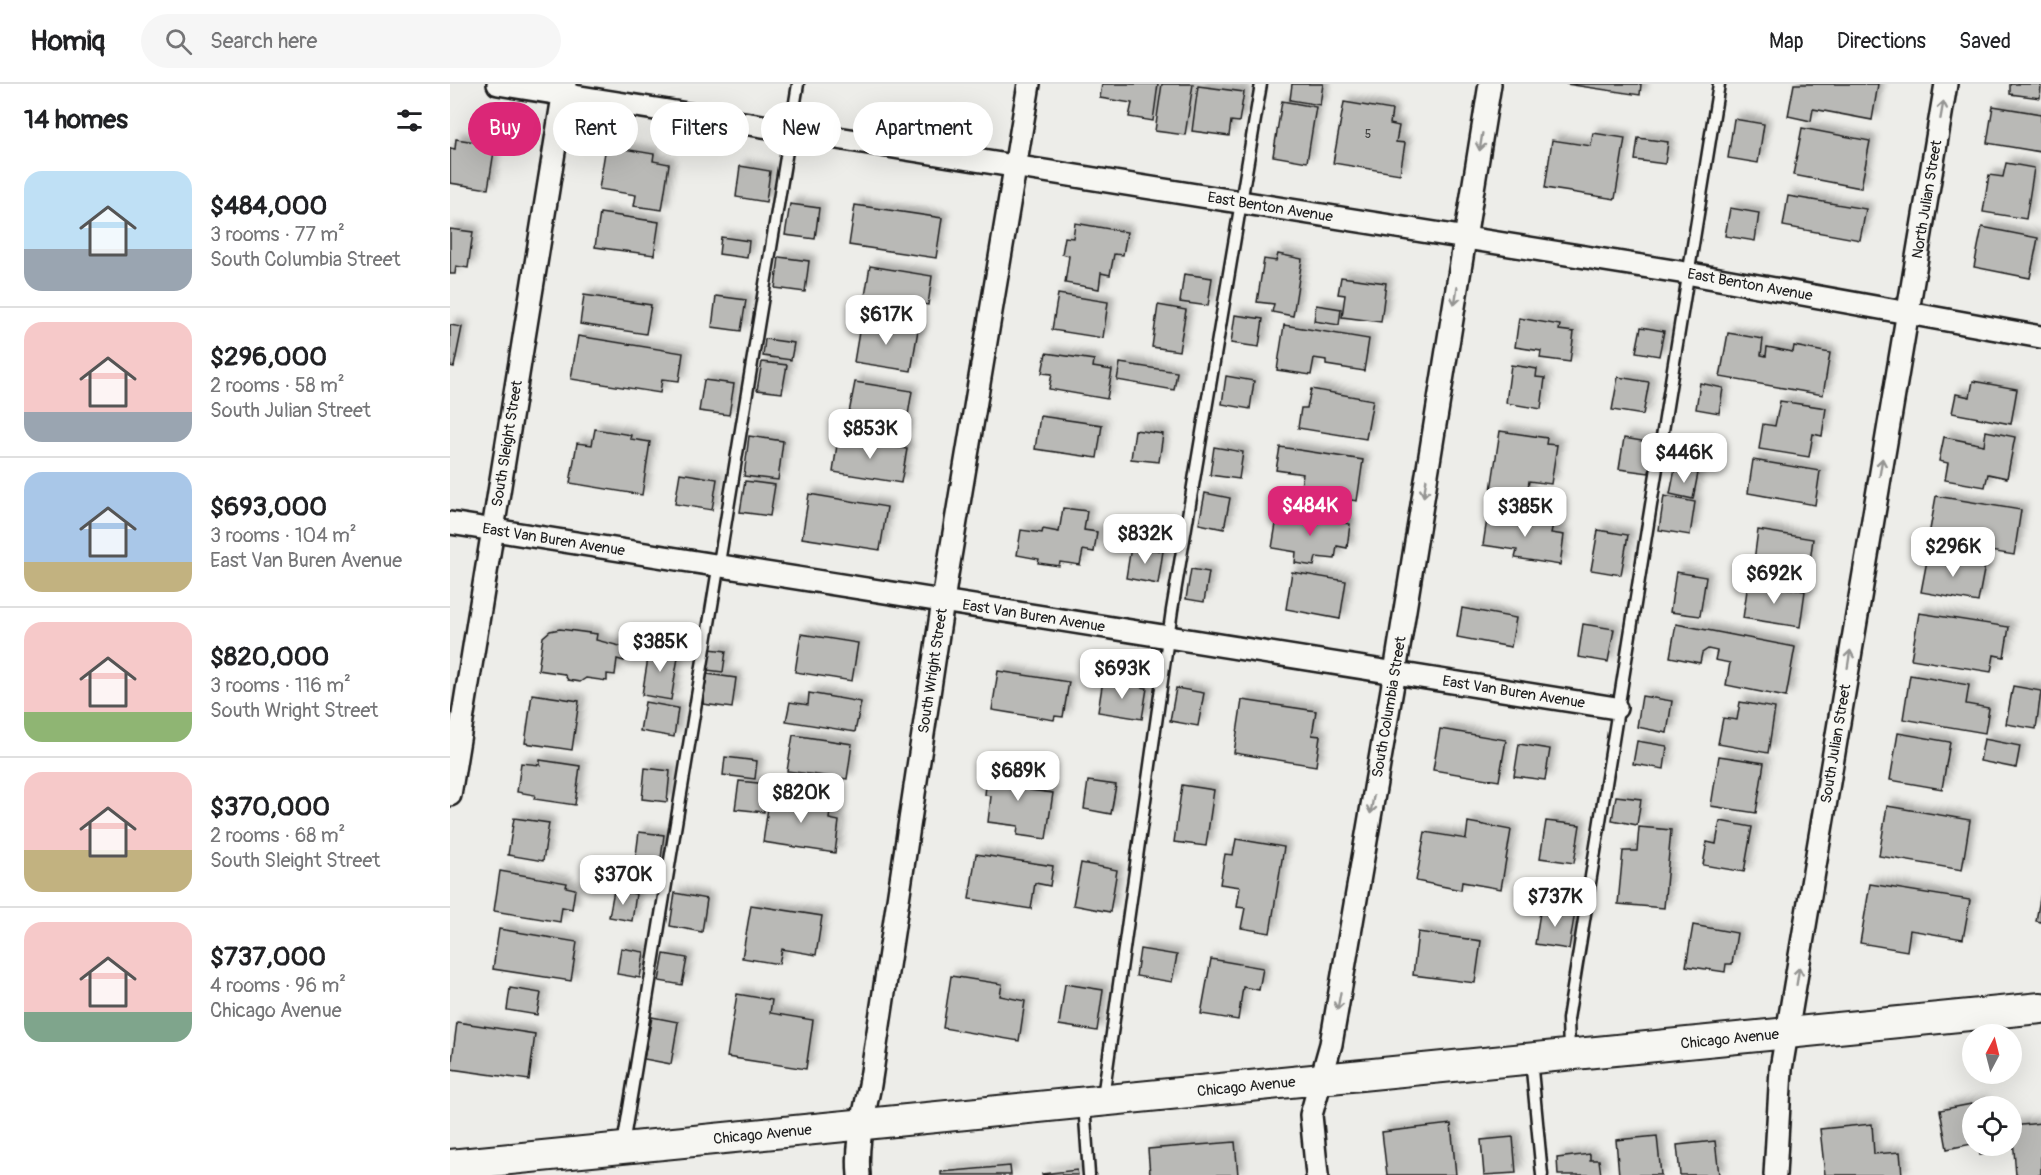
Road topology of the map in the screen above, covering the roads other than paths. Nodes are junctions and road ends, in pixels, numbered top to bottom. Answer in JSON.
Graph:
{"nodes":[{"id":1,"x":498,"y":84,"type":"edge"},
{"id":2,"x":798,"y":84,"type":"edge"},
{"id":3,"x":1029,"y":84,"type":"edge"},
{"id":4,"x":1261,"y":84,"type":"edge"},
{"id":5,"x":1490,"y":84,"type":"edge"},
{"id":6,"x":1719,"y":84,"type":"edge"},
{"id":7,"x":1946,"y":84,"type":"edge"},
{"id":8,"x":564,"y":89,"type":"edge"},
{"id":9,"x":795,"y":102,"type":"edge"},
{"id":10,"x":761,"y":125,"type":"edge"},
{"id":11,"x":841,"y":138,"type":"edge"},
{"id":12,"x":786,"y":156,"type":"edge"},
{"id":13,"x":1015,"y":167,"type":"junction"},
{"id":14,"x":1241,"y":202,"type":"junction"},
{"id":15,"x":1465,"y":238,"type":"junction"},
{"id":16,"x":1686,"y":273,"type":"junction"},
{"id":17,"x":1907,"y":312,"type":"junction"},
{"id":18,"x":2041,"y":337,"type":"edge"},
{"id":19,"x":450,"y":523,"type":"edge"},
{"id":20,"x":491,"y":530,"type":"junction"},
{"id":21,"x":717,"y":565,"type":"junction"},
{"id":22,"x":944,"y":600,"type":"junction"},
{"id":23,"x":1168,"y":636,"type":"junction"},
{"id":24,"x":1395,"y":672,"type":"junction"},
{"id":25,"x":1617,"y":708,"type":"junction"},
{"id":26,"x":450,"y":795,"type":"edge"},
{"id":27,"x":2041,"y":1008,"type":"edge"},
{"id":28,"x":1787,"y":1033,"type":"junction"},
{"id":29,"x":1569,"y":1054,"type":"junction"},
{"id":30,"x":1531,"y":1059,"type":"junction"},
{"id":31,"x":1322,"y":1079,"type":"junction"},
{"id":32,"x":1094,"y":1102,"type":"junction"},
{"id":33,"x":861,"y":1125,"type":"junction"},
{"id":34,"x":622,"y":1149,"type":"junction"},
{"id":35,"x":450,"y":1165,"type":"edge"},
{"id":36,"x":859,"y":1175,"type":"edge"},
{"id":37,"x":1089,"y":1175,"type":"edge"},
{"id":38,"x":1317,"y":1175,"type":"edge"},
{"id":39,"x":1542,"y":1175,"type":"edge"},
{"id":40,"x":1775,"y":1175,"type":"edge"}],
"edges":[{"from":1,"to":8,"type":"street","name":"East Benton Avenue"},
{"from":2,"to":9,"type":"lane"},
{"from":3,"to":13,"type":"street","name":"South Wright Street"},
{"from":4,"to":14,"type":"lane"},
{"from":5,"to":15,"type":"street","name":"South Columbia Street","one_way":true},
{"from":6,"to":16,"type":"lane"},
{"from":17,"to":7,"type":"street","name":"North Julian Street","one_way":true},
{"from":8,"to":10,"type":"street","name":"East Benton Avenue"},
{"from":8,"to":20,"type":"street","name":"South Sleight Street"},
{"from":11,"to":13,"type":"street","name":"East Benton Avenue"},
{"from":12,"to":21,"type":"lane"},
{"from":13,"to":14,"type":"street","name":"East Benton Avenue"},
{"from":13,"to":22,"type":"street","name":"South Wright Street"},
{"from":14,"to":15,"type":"street","name":"East Benton Avenue"},
{"from":14,"to":23,"type":"lane"},
{"from":15,"to":16,"type":"street","name":"East Benton Avenue"},
{"from":15,"to":24,"type":"street","name":"South Columbia Street","one_way":true},
{"from":16,"to":17,"type":"street","name":"East Benton Avenue"},
{"from":16,"to":25,"type":"lane"},
{"from":17,"to":18,"type":"street","name":"East Benton Avenue"},
{"from":28,"to":17,"type":"street","name":"South Julian Street","one_way":true},
{"from":19,"to":20,"type":"street","name":"East Van Buren Avenue"},
{"from":20,"to":21,"type":"street","name":"East Van Buren Avenue"},
{"from":20,"to":26,"type":"street","name":"South Sleight Street"},
{"from":21,"to":22,"type":"street","name":"East Van Buren Avenue"},
{"from":21,"to":34,"type":"lane"},
{"from":22,"to":23,"type":"street","name":"East Van Buren Avenue"},
{"from":22,"to":33,"type":"street","name":"South Wright Street"},
{"from":23,"to":24,"type":"street","name":"East Van Buren Avenue"},
{"from":23,"to":32,"type":"lane"},
{"from":24,"to":25,"type":"street","name":"East Van Buren Avenue"},
{"from":24,"to":31,"type":"street","name":"South Columbia Street","one_way":true},
{"from":25,"to":29,"type":"lane"},
{"from":27,"to":28,"type":"main road","name":"Chicago Avenue"},
{"from":28,"to":29,"type":"main road","name":"Chicago Avenue"},
{"from":28,"to":40,"type":"street","name":"South Julian Street"},
{"from":29,"to":30,"type":"main road","name":"Chicago Avenue"},
{"from":30,"to":31,"type":"main road","name":"Chicago Avenue"},
{"from":30,"to":39,"type":"lane"},
{"from":31,"to":32,"type":"main road","name":"Chicago Avenue"},
{"from":31,"to":38,"type":"street","name":"South Columbia Street"},
{"from":32,"to":33,"type":"main road","name":"Chicago Avenue"},
{"from":32,"to":37,"type":"lane"},
{"from":33,"to":34,"type":"main road","name":"Chicago Avenue"},
{"from":33,"to":36,"type":"street","name":"South Wright Street"},
{"from":34,"to":35,"type":"main road","name":"Chicago Avenue"}]}
